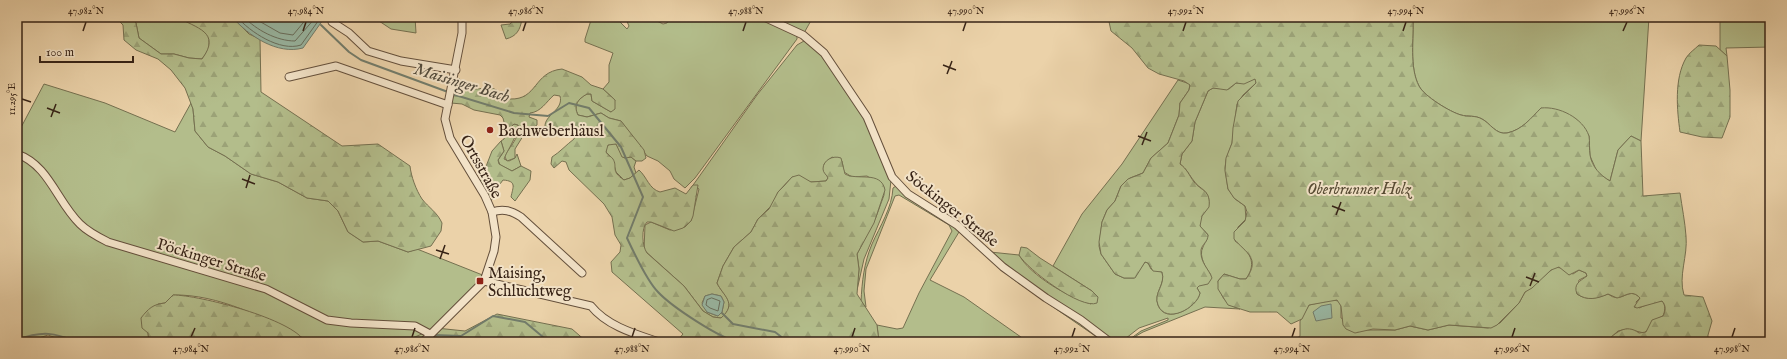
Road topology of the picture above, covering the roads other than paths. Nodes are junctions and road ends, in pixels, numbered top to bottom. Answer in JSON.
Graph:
{"nodes":[{"id":1,"x":462,"y":17,"type":"edge"},
{"id":2,"x":764,"y":17,"type":"edge"},
{"id":3,"x":332,"y":22,"type":"dead end"},
{"id":4,"x":456,"y":70,"type":"junction"},
{"id":5,"x":290,"y":77,"type":"dead end"},
{"id":6,"x":448,"y":102,"type":"junction"},
{"id":7,"x":17,"y":154,"type":"edge"},
{"id":8,"x":492,"y":212,"type":"junction"},
{"id":9,"x":582,"y":273,"type":"dead end"},
{"id":10,"x":484,"y":281,"type":"junction"},
{"id":11,"x":430,"y":334,"type":"junction"},
{"id":12,"x":423,"y":342,"type":"edge"},
{"id":13,"x":659,"y":342,"type":"edge"},
{"id":14,"x":1110,"y":342,"type":"edge"}],
"edges":[{"from":1,"to":4,"type":"street","name":"Ortsstraße"},
{"from":2,"to":14,"type":"street","name":"Söckinger Straße"},
{"from":3,"to":4,"type":"street"},
{"from":4,"to":6,"type":"street","name":"Ortsstraße"},
{"from":5,"to":6,"type":"street"},
{"from":6,"to":8,"type":"street","name":"Ortsstraße"},
{"from":7,"to":11,"type":"street","name":"Pöckinger Straße"},
{"from":8,"to":9,"type":"street"},
{"from":8,"to":10,"type":"street","name":"Ortsstraße"},
{"from":10,"to":11,"type":"street"},
{"from":10,"to":13,"type":"street"},
{"from":11,"to":12,"type":"street"}]}
